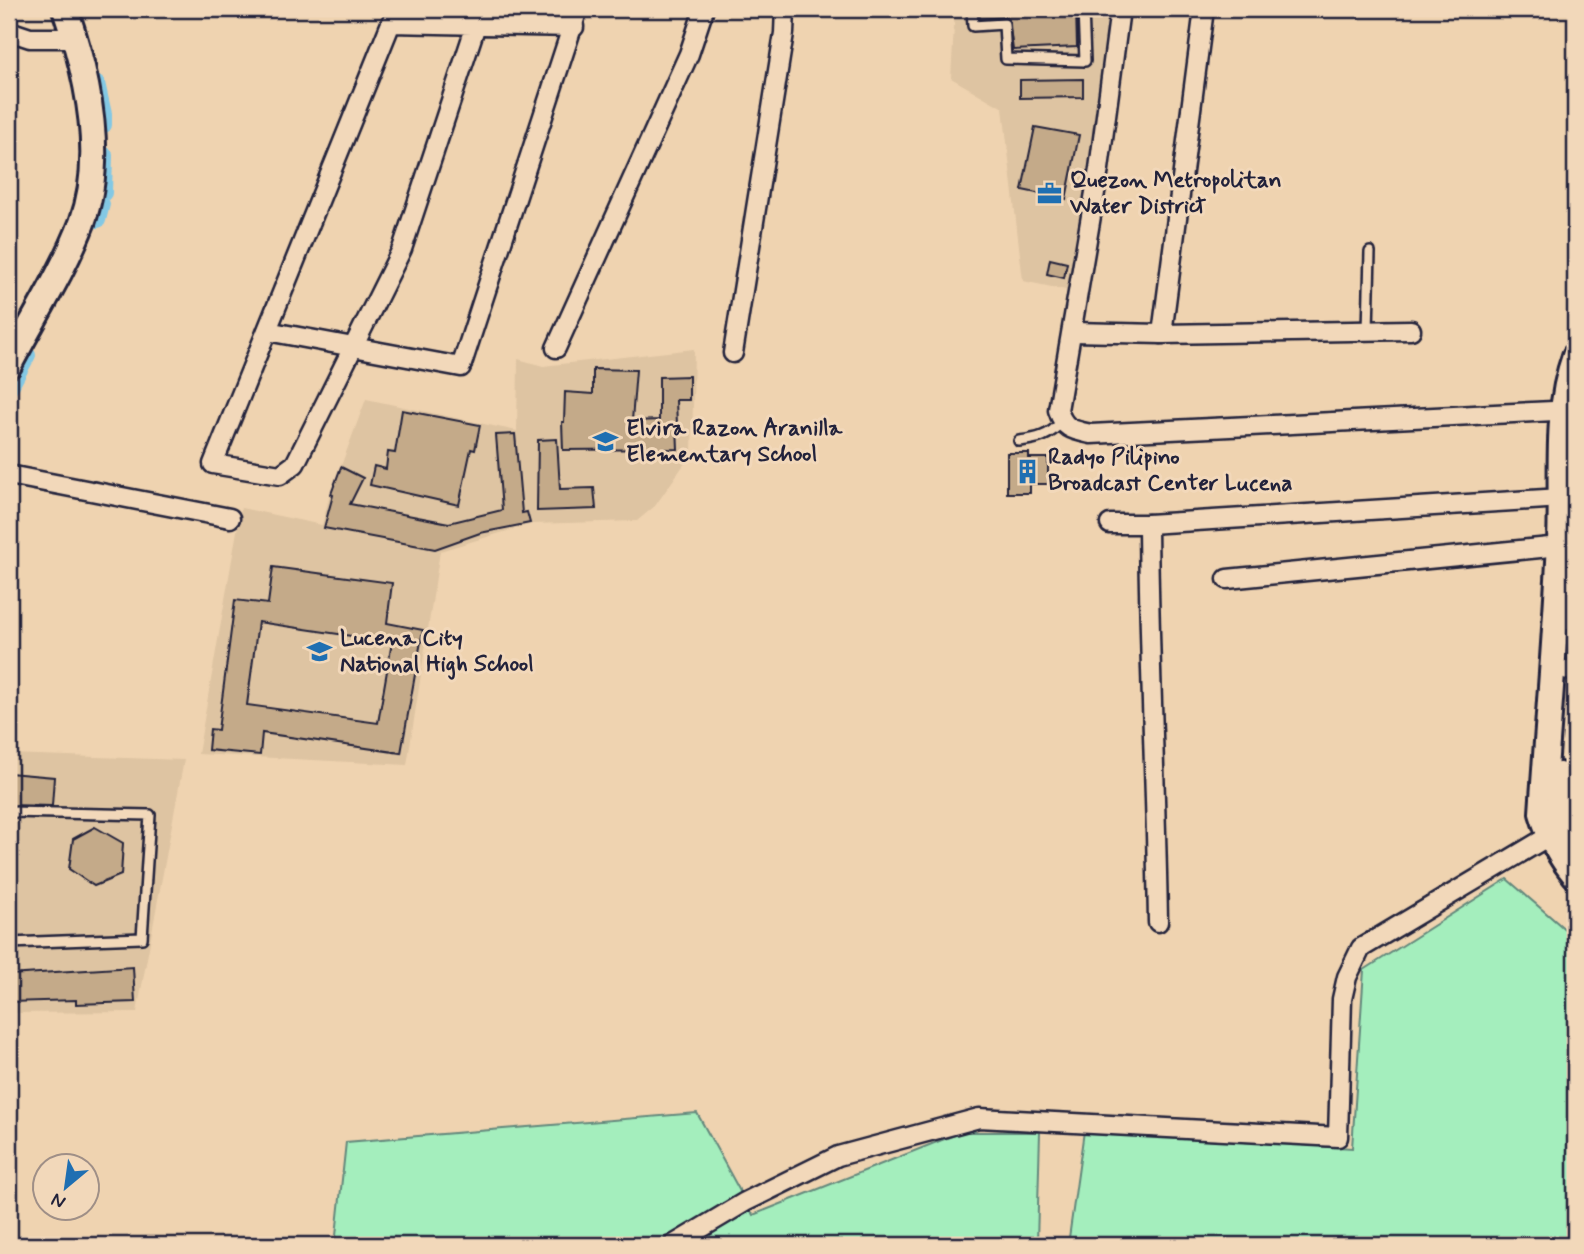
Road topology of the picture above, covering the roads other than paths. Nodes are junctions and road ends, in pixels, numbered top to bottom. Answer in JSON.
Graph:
{"nodes":[{"id":1,"x":65,"y":9,"type":"edge"},
{"id":2,"x":579,"y":9,"type":"edge"},
{"id":3,"x":704,"y":9,"type":"edge"},
{"id":4,"x":785,"y":9,"type":"edge"},
{"id":5,"x":972,"y":9,"type":"edge"},
{"id":6,"x":1083,"y":9,"type":"edge"},
{"id":7,"x":1120,"y":9,"type":"edge"},
{"id":8,"x":1204,"y":9,"type":"edge"},
{"id":9,"x":476,"y":25,"type":"junction"},
{"id":10,"x":574,"y":27,"type":"junction"},
{"id":11,"x":9,"y":31,"type":"edge"},
{"id":12,"x":75,"y":38,"type":"junction"},
{"id":13,"x":1370,"y":252,"type":"dead end"},
{"id":14,"x":1411,"y":330,"type":"dead end"},
{"id":15,"x":267,"y":331,"type":"junction"},
{"id":16,"x":1368,"y":331,"type":"junction"},
{"id":17,"x":1072,"y":332,"type":"junction"},
{"id":18,"x":1161,"y":334,"type":"junction"},
{"id":19,"x":352,"y":346,"type":"junction"},
{"id":20,"x":556,"y":348,"type":"dead end"},
{"id":21,"x":733,"y":353,"type":"dead end"},
{"id":22,"x":1575,"y":356,"type":"edge"},
{"id":23,"x":9,"y":365,"type":"edge"},
{"id":24,"x":1569,"y":410,"type":"edge"},
{"id":25,"x":1061,"y":422,"type":"junction"},
{"id":26,"x":1019,"y":441,"type":"dead end"},
{"id":27,"x":9,"y":475,"type":"edge"},
{"id":28,"x":1562,"y":498,"type":"junction"},
{"id":29,"x":230,"y":517,"type":"dead end"},
{"id":30,"x":1110,"y":524,"type":"dead end"},
{"id":31,"x":1148,"y":524,"type":"junction"},
{"id":32,"x":1560,"y":546,"type":"junction"},
{"id":33,"x":1575,"y":576,"type":"edge"},
{"id":34,"x":1227,"y":579,"type":"dead end"},
{"id":35,"x":1572,"y":670,"type":"edge"},
{"id":36,"x":9,"y":812,"type":"edge"},
{"id":37,"x":1563,"y":836,"type":"edge"},
{"id":38,"x":1575,"y":875,"type":"edge"},
{"id":39,"x":1158,"y":922,"type":"dead end"},
{"id":40,"x":9,"y":943,"type":"edge"},
{"id":41,"x":673,"y":1245,"type":"edge"}],
"edges":[{"from":1,"to":12,"type":"street"},
{"from":2,"to":10,"type":"street"},
{"from":3,"to":20,"type":"street"},
{"from":4,"to":21,"type":"street"},
{"from":5,"to":6,"type":"lane"},
{"from":7,"to":17,"type":"street"},
{"from":8,"to":18,"type":"street"},
{"from":9,"to":10,"type":"street"},
{"from":9,"to":15,"type":"street"},
{"from":9,"to":19,"type":"street"},
{"from":10,"to":19,"type":"street"},
{"from":11,"to":12,"type":"street"},
{"from":12,"to":23,"type":"street"},
{"from":13,"to":16,"type":"lane"},
{"from":14,"to":16,"type":"street"},
{"from":15,"to":19,"type":"street"},
{"from":15,"to":19,"type":"street"},
{"from":16,"to":18,"type":"street"},
{"from":17,"to":18,"type":"street"},
{"from":17,"to":25,"type":"street"},
{"from":22,"to":24,"type":"street"},
{"from":24,"to":25,"type":"street"},
{"from":24,"to":28,"type":"street"},
{"from":25,"to":26,"type":"lane"},
{"from":27,"to":29,"type":"street"},
{"from":28,"to":31,"type":"street"},
{"from":28,"to":32,"type":"street"},
{"from":30,"to":31,"type":"street"},
{"from":31,"to":39,"type":"street"},
{"from":32,"to":34,"type":"street"},
{"from":32,"to":37,"type":"street"},
{"from":33,"to":35,"type":"street"},
{"from":35,"to":37,"type":"street"},
{"from":36,"to":40,"type":"lane"},
{"from":37,"to":38,"type":"street"},
{"from":37,"to":41,"type":"street"}]}
